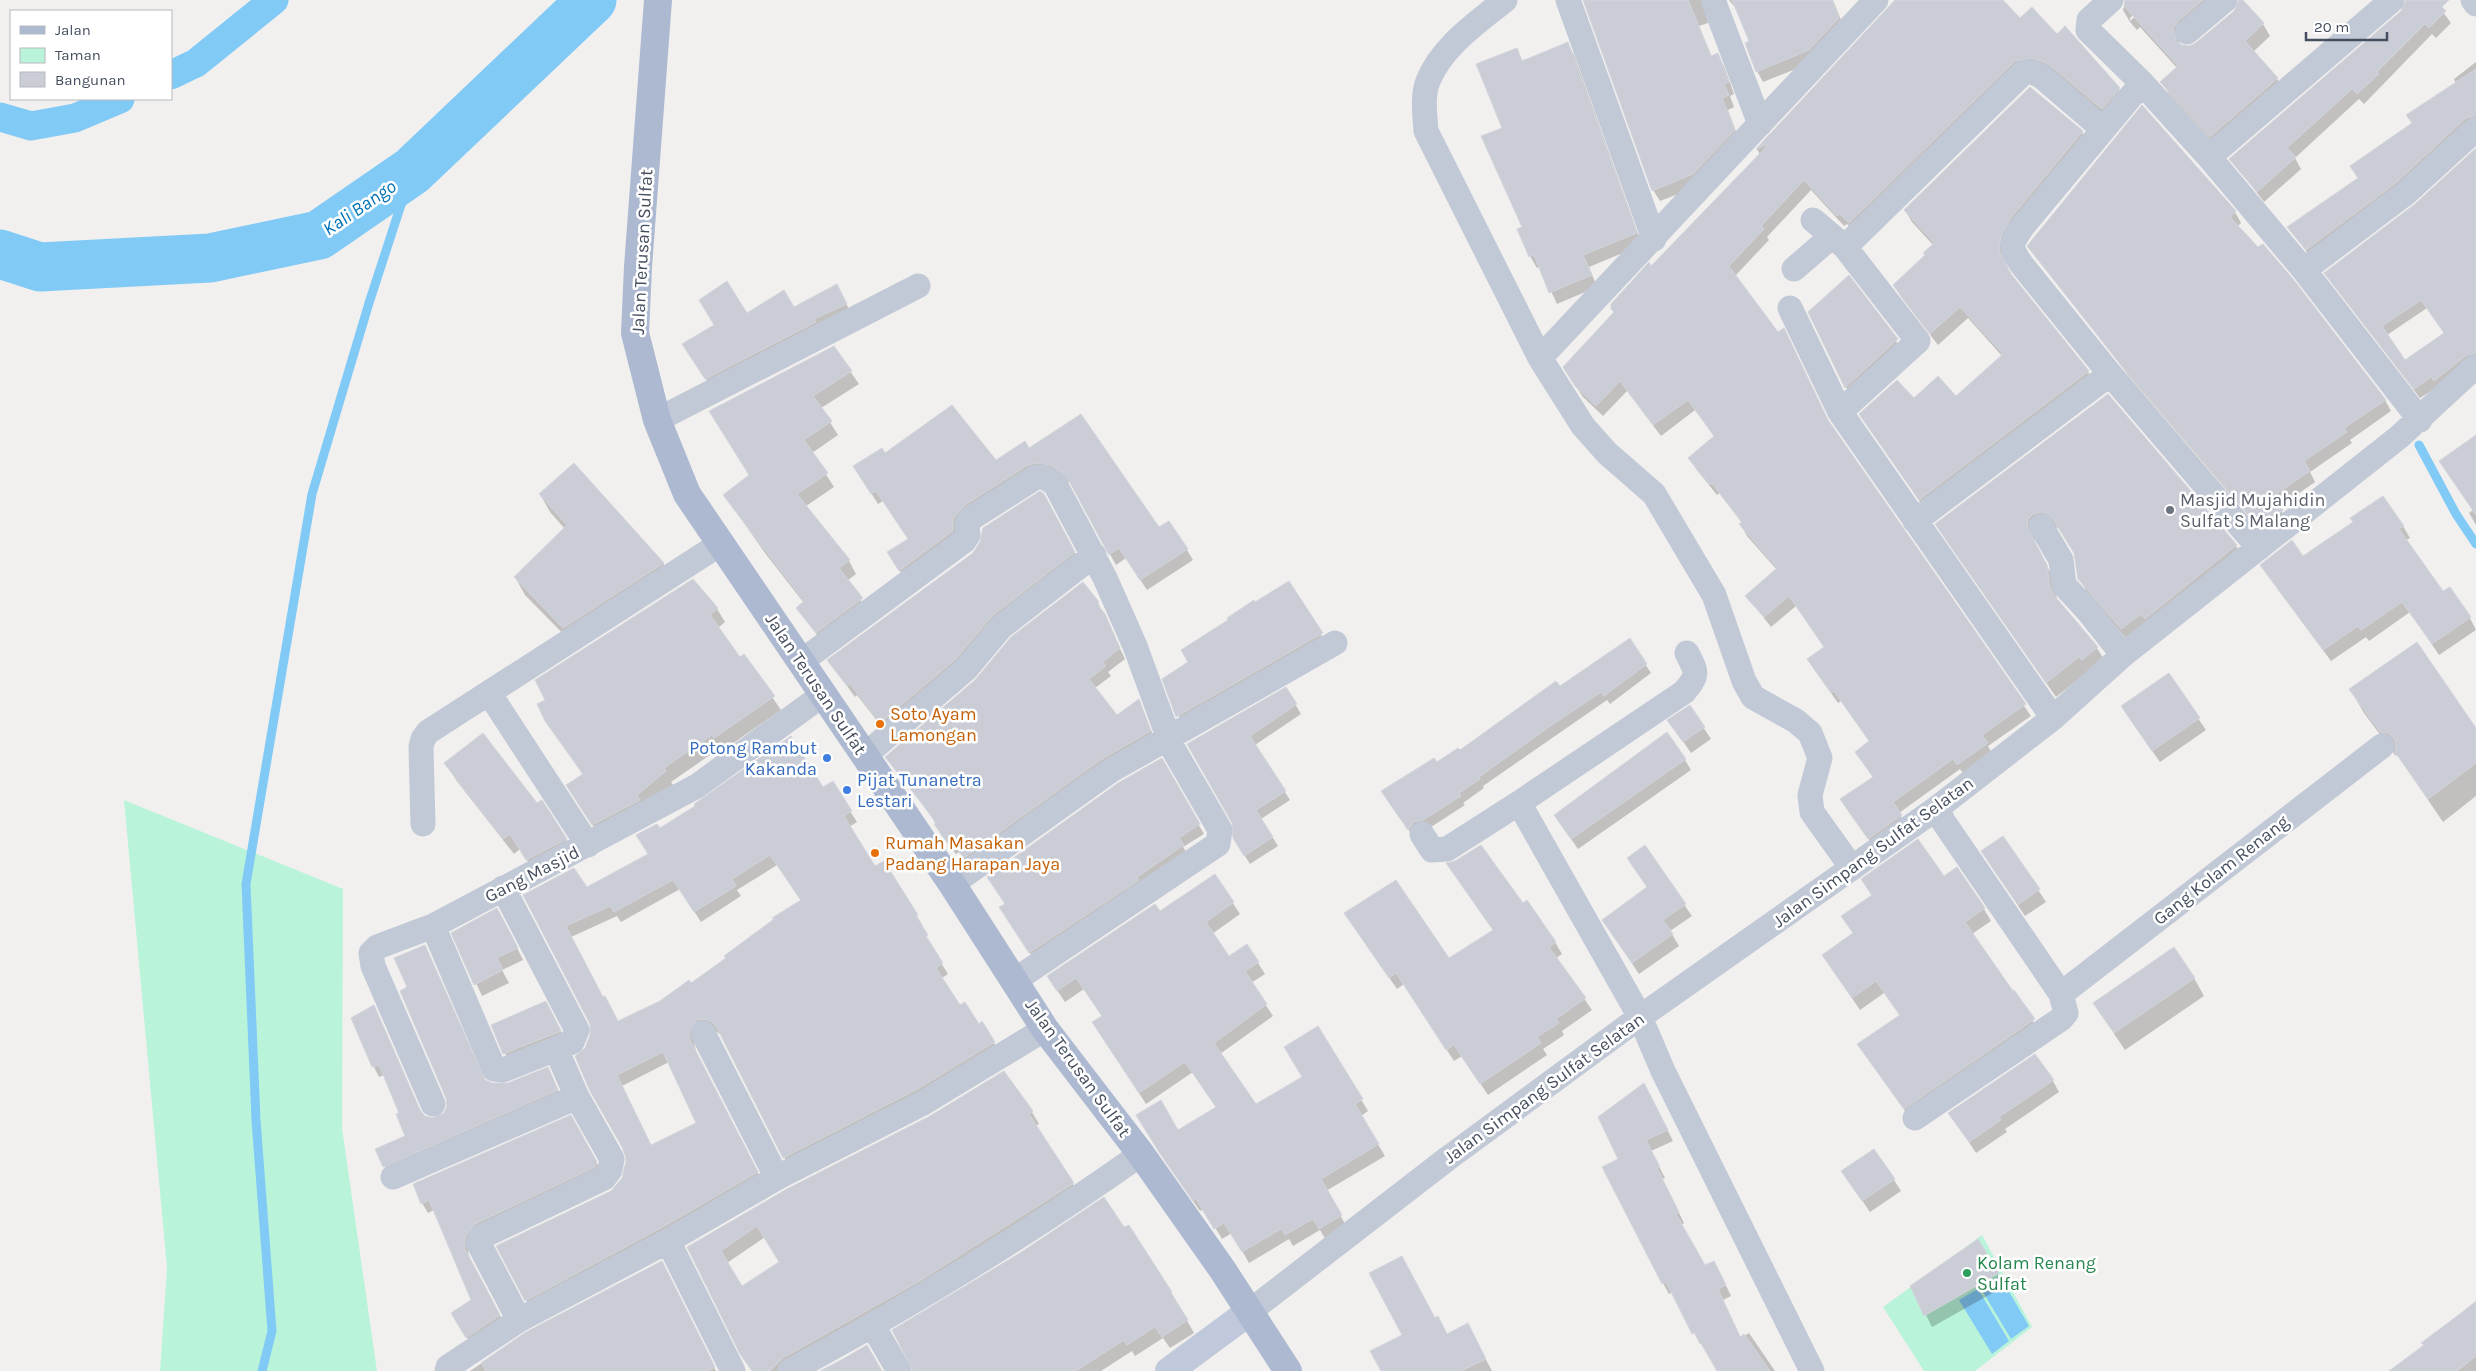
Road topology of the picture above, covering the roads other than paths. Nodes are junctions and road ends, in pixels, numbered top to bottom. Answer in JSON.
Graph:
{"nodes":[{"id":1,"x":658,"y":0,"type":"edge"},
{"id":2,"x":1505,"y":0,"type":"edge"},
{"id":3,"x":1568,"y":0,"type":"edge"},
{"id":4,"x":1713,"y":0,"type":"edge"},
{"id":5,"x":2111,"y":0,"type":"edge"},
{"id":6,"x":2225,"y":0,"type":"edge"},
{"id":7,"x":2392,"y":0,"type":"edge"},
{"id":8,"x":2473,"y":0,"type":"edge"},
{"id":9,"x":1872,"y":2,"type":"edge"},
{"id":10,"x":2476,"y":4,"type":"edge"},
{"id":11,"x":2187,"y":32,"type":"dead end"},
{"id":12,"x":2142,"y":83,"type":"junction"},
{"id":13,"x":1760,"y":124,"type":"junction"},
{"id":14,"x":2103,"y":129,"type":"junction"},
{"id":15,"x":2476,"y":129,"type":"edge"},
{"id":16,"x":2208,"y":157,"type":"junction"},
{"id":17,"x":1813,"y":220,"type":"dead end"},
{"id":18,"x":1654,"y":239,"type":"junction"},
{"id":19,"x":1839,"y":242,"type":"junction"},
{"id":20,"x":1794,"y":269,"type":"dead end"},
{"id":21,"x":2304,"y":270,"type":"junction"},
{"id":22,"x":918,"y":286,"type":"dead end"},
{"id":23,"x":1790,"y":308,"type":"dead end"},
{"id":24,"x":1540,"y":358,"type":"junction"},
{"id":25,"x":2476,"y":366,"type":"edge"},
{"id":26,"x":2110,"y":374,"type":"junction"},
{"id":27,"x":1840,"y":412,"type":"junction"},
{"id":28,"x":657,"y":420,"type":"junction"},
{"id":29,"x":2420,"y":420,"type":"junction"},
{"id":30,"x":1915,"y":521,"type":"junction"},
{"id":31,"x":2041,"y":526,"type":"dead end"},
{"id":32,"x":720,"y":544,"type":"junction"},
{"id":33,"x":2259,"y":548,"type":"junction"},
{"id":34,"x":1094,"y":555,"type":"junction"},
{"id":35,"x":1335,"y":643,"type":"dead end"},
{"id":36,"x":1687,"y":653,"type":"dead end"},
{"id":37,"x":2123,"y":655,"type":"junction"},
{"id":38,"x":802,"y":660,"type":"junction"},
{"id":39,"x":489,"y":693,"type":"junction"},
{"id":40,"x":824,"y":694,"type":"junction"},
{"id":41,"x":2053,"y":718,"type":"junction"},
{"id":42,"x":1170,"y":737,"type":"junction"},
{"id":43,"x":2382,"y":746,"type":"dead end"},
{"id":44,"x":864,"y":756,"type":"junction"},
{"id":45,"x":1519,"y":803,"type":"junction"},
{"id":46,"x":1937,"y":808,"type":"junction"},
{"id":47,"x":423,"y":824,"type":"dead end"},
{"id":48,"x":1422,"y":834,"type":"dead end"},
{"id":49,"x":588,"y":845,"type":"junction"},
{"id":50,"x":1852,"y":868,"type":"junction"},
{"id":51,"x":952,"y":884,"type":"junction"},
{"id":52,"x":503,"y":888,"type":"junction"},
{"id":53,"x":432,"y":926,"type":"junction"},
{"id":54,"x":1016,"y":980,"type":"junction"},
{"id":55,"x":2061,"y":994,"type":"junction"},
{"id":56,"x":1640,"y":1017,"type":"junction"},
{"id":57,"x":1045,"y":1029,"type":"junction"},
{"id":58,"x":703,"y":1033,"type":"dead end"},
{"id":59,"x":556,"y":1049,"type":"junction"},
{"id":60,"x":576,"y":1097,"type":"junction"},
{"id":61,"x":433,"y":1104,"type":"dead end"},
{"id":62,"x":1915,"y":1118,"type":"dead end"},
{"id":63,"x":1141,"y":1154,"type":"junction"},
{"id":64,"x":393,"y":1177,"type":"dead end"},
{"id":65,"x":777,"y":1178,"type":"junction"},
{"id":66,"x":668,"y":1241,"type":"junction"},
{"id":67,"x":1249,"y":1312,"type":"junction"},
{"id":68,"x":519,"y":1320,"type":"junction"},
{"id":69,"x":873,"y":1326,"type":"junction"},
{"id":70,"x":447,"y":1371,"type":"edge"},
{"id":71,"x":732,"y":1371,"type":"edge"},
{"id":72,"x":790,"y":1371,"type":"edge"},
{"id":73,"x":899,"y":1371,"type":"edge"},
{"id":74,"x":1169,"y":1371,"type":"edge"},
{"id":75,"x":1288,"y":1371,"type":"edge"},
{"id":76,"x":1812,"y":1371,"type":"edge"}],
"edges":[{"from":1,"to":28,"type":"main road","name":"Jalan Terusan Sulfat"},
{"from":2,"to":24,"type":"street"},
{"from":3,"to":18,"type":"street"},
{"from":4,"to":13,"type":"street"},
{"from":5,"to":12,"type":"street"},
{"from":6,"to":11,"type":"street"},
{"from":7,"to":16,"type":"street"},
{"from":8,"to":10,"type":"street"},
{"from":9,"to":13,"type":"street"},
{"from":12,"to":14,"type":"street"},
{"from":12,"to":16,"type":"street"},
{"from":13,"to":18,"type":"street"},
{"from":14,"to":19,"type":"street"},
{"from":14,"to":26,"type":"street"},
{"from":15,"to":21,"type":"street"},
{"from":16,"to":21,"type":"street"},
{"from":17,"to":19,"type":"street"},
{"from":18,"to":24,"type":"street"},
{"from":19,"to":20,"type":"street"},
{"from":19,"to":27,"type":"street"},
{"from":21,"to":29,"type":"street"},
{"from":22,"to":28,"type":"street"},
{"from":23,"to":27,"type":"street"},
{"from":24,"to":50,"type":"street"},
{"from":25,"to":29,"type":"street","name":"Jalan Simpang Sulfat Selatan"},
{"from":26,"to":30,"type":"street"},
{"from":26,"to":33,"type":"street"},
{"from":27,"to":30,"type":"street"},
{"from":28,"to":32,"type":"main road","name":"Jalan Terusan Sulfat"},
{"from":29,"to":33,"type":"street","name":"Jalan Simpang Sulfat Selatan"},
{"from":30,"to":41,"type":"street"},
{"from":31,"to":37,"type":"street"},
{"from":32,"to":38,"type":"main road","name":"Jalan Terusan Sulfat"},
{"from":32,"to":39,"type":"street"},
{"from":33,"to":37,"type":"street","name":"Jalan Simpang Sulfat Selatan"},
{"from":34,"to":38,"type":"street"},
{"from":34,"to":42,"type":"street"},
{"from":34,"to":44,"type":"street"},
{"from":35,"to":42,"type":"street"},
{"from":36,"to":45,"type":"street"},
{"from":37,"to":41,"type":"street","name":"Jalan Simpang Sulfat Selatan"},
{"from":38,"to":40,"type":"main road","name":"Jalan Terusan Sulfat"},
{"from":39,"to":47,"type":"street"},
{"from":39,"to":49,"type":"street"},
{"from":40,"to":44,"type":"main road","name":"Jalan Terusan Sulfat"},
{"from":40,"to":49,"type":"street","name":"Gang Masjid"},
{"from":41,"to":46,"type":"street","name":"Jalan Simpang Sulfat Selatan"},
{"from":42,"to":51,"type":"street"},
{"from":42,"to":54,"type":"street"},
{"from":43,"to":55,"type":"street","name":"Gang Kolam Renang"},
{"from":44,"to":51,"type":"main road","name":"Jalan Terusan Sulfat"},
{"from":45,"to":48,"type":"street"},
{"from":45,"to":56,"type":"street"},
{"from":46,"to":50,"type":"street","name":"Jalan Simpang Sulfat Selatan"},
{"from":46,"to":55,"type":"street"},
{"from":49,"to":52,"type":"street","name":"Gang Masjid"},
{"from":50,"to":56,"type":"street","name":"Jalan Simpang Sulfat Selatan"},
{"from":51,"to":54,"type":"main road","name":"Jalan Terusan Sulfat"},
{"from":52,"to":53,"type":"street","name":"Gang Masjid"},
{"from":52,"to":59,"type":"street"},
{"from":53,"to":59,"type":"street"},
{"from":53,"to":61,"type":"street","name":"Gang Masjid"},
{"from":54,"to":57,"type":"main road","name":"Jalan Terusan Sulfat"},
{"from":55,"to":62,"type":"street"},
{"from":56,"to":67,"type":"street","name":"Jalan Simpang Sulfat Selatan"},
{"from":56,"to":76,"type":"street"},
{"from":57,"to":63,"type":"main road","name":"Jalan Terusan Sulfat"},
{"from":57,"to":65,"type":"street"},
{"from":58,"to":65,"type":"street"},
{"from":59,"to":60,"type":"street"},
{"from":60,"to":64,"type":"street"},
{"from":60,"to":68,"type":"street"},
{"from":63,"to":67,"type":"main road","name":"Jalan Terusan Sulfat"},
{"from":63,"to":69,"type":"street"},
{"from":65,"to":66,"type":"street"},
{"from":66,"to":68,"type":"street"},
{"from":66,"to":71,"type":"street"},
{"from":67,"to":74,"type":"street"},
{"from":67,"to":75,"type":"main road","name":"Jalan Terusan Sulfat"},
{"from":68,"to":70,"type":"street"},
{"from":69,"to":72,"type":"street"},
{"from":69,"to":73,"type":"street"}]}
